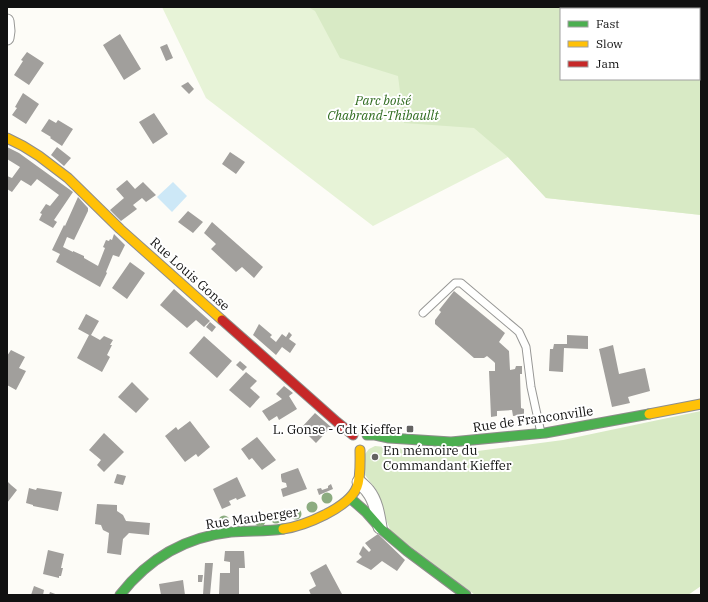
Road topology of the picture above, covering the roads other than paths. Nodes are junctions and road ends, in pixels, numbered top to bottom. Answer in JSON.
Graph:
{"nodes":[{"id":1,"x":7,"y":21,"type":"edge"},
{"id":2,"x":7,"y":38,"type":"edge"},
{"id":3,"x":7,"y":138,"type":"edge"},
{"id":4,"x":423,"y":313,"type":"dead end"},
{"id":5,"x":701,"y":404,"type":"edge"},
{"id":6,"x":541,"y":434,"type":"junction"},
{"id":7,"x":353,"y":435,"type":"junction"},
{"id":8,"x":368,"y":439,"type":"junction"},
{"id":9,"x":354,"y":447,"type":"junction"},
{"id":10,"x":359,"y":482,"type":"junction"},
{"id":11,"x":350,"y":498,"type":"junction"},
{"id":12,"x":381,"y":529,"type":"junction"},
{"id":13,"x":120,"y":595,"type":"edge"},
{"id":14,"x":466,"y":595,"type":"edge"}],
"edges":[{"from":1,"to":2,"type":"street"},
{"from":3,"to":7,"type":"street","name":"Rue Louis Gonse"},
{"from":4,"to":6,"type":"lane"},
{"from":5,"to":6,"type":"street","name":"Rue de Franconville"},
{"from":6,"to":8,"type":"street","name":"Rue de Franconville"},
{"from":7,"to":8,"type":"street"},
{"from":7,"to":9,"type":"street"},
{"from":8,"to":9,"type":"street"},
{"from":9,"to":10,"type":"street","name":"Rue Mauberger"},
{"from":10,"to":11,"type":"street","name":"Rue Mauberger"},
{"from":10,"to":12,"type":"street"},
{"from":11,"to":12,"type":"street"},
{"from":11,"to":13,"type":"street","name":"Rue Mauberger"},
{"from":12,"to":14,"type":"street"}]}
